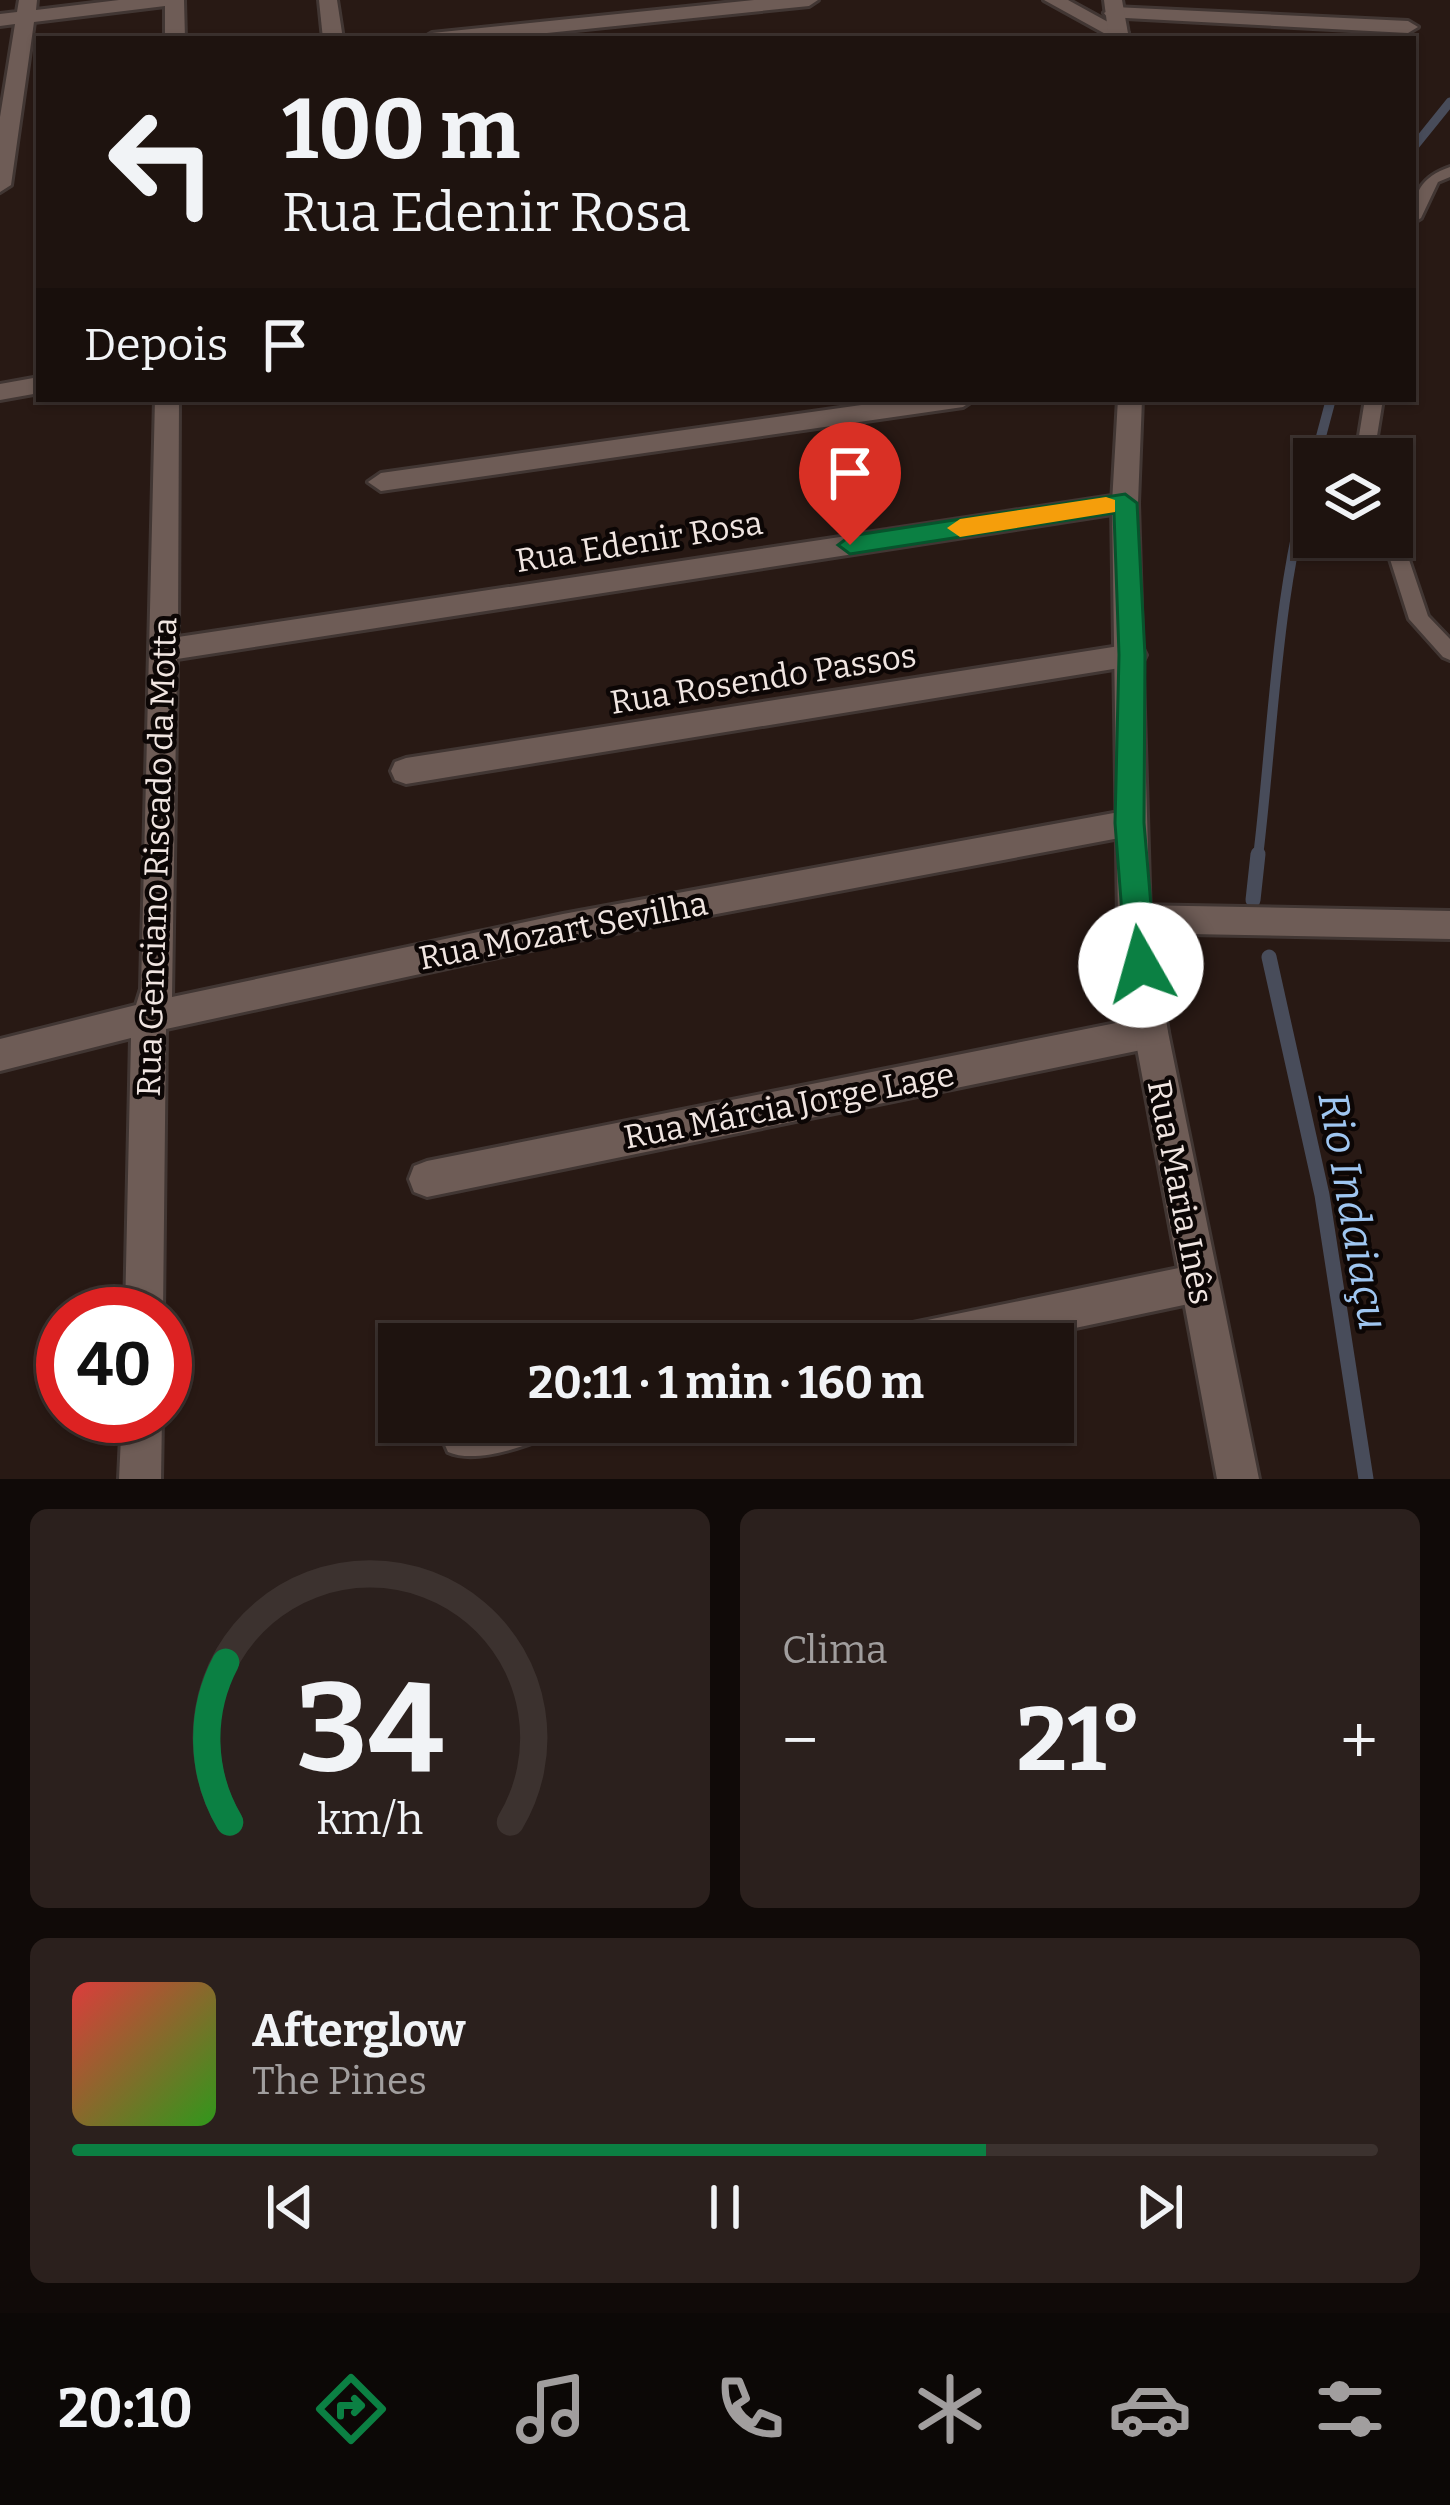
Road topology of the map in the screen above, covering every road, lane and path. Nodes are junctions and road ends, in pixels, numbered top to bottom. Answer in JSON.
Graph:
{"nodes":[{"id":1,"x":171,"y":0,"type":"edge"},
{"id":2,"x":328,"y":0,"type":"edge"},
{"id":3,"x":809,"y":0,"type":"edge"},
{"id":4,"x":1053,"y":0,"type":"edge"},
{"id":5,"x":26,"y":8,"type":"edge"},
{"id":6,"x":0,"y":20,"type":"edge"},
{"id":7,"x":1116,"y":21,"type":"edge"},
{"id":8,"x":1408,"y":28,"type":"dead end"},
{"id":9,"x":176,"y":36,"type":"edge"},
{"id":10,"x":333,"y":36,"type":"edge"},
{"id":11,"x":461,"y":36,"type":"edge"},
{"id":12,"x":1450,"y":172,"type":"edge"},
{"id":13,"x":0,"y":185,"type":"edge"},
{"id":14,"x":1416,"y":212,"type":"edge"},
{"id":15,"x":36,"y":386,"type":"edge"},
{"id":16,"x":0,"y":392,"type":"edge"},
{"id":17,"x":166,"y":402,"type":"edge"},
{"id":18,"x":942,"y":402,"type":"edge"},
{"id":19,"x":1130,"y":402,"type":"edge"},
{"id":20,"x":1373,"y":402,"type":"edge"},
{"id":21,"x":1367,"y":438,"type":"edge"},
{"id":22,"x":382,"y":482,"type":"dead end"},
{"id":23,"x":1125,"y":503,"type":"junction"},
{"id":24,"x":1399,"y":558,"type":"edge"},
{"id":25,"x":163,"y":650,"type":"junction"},
{"id":26,"x":1450,"y":652,"type":"edge"},
{"id":27,"x":1132,"y":655,"type":"junction"},
{"id":28,"x":406,"y":771,"type":"dead end"},
{"id":29,"x":1130,"y":823,"type":"junction"},
{"id":30,"x":1134,"y":919,"type":"junction"},
{"id":31,"x":1450,"y":925,"type":"edge"},
{"id":32,"x":149,"y":1016,"type":"junction"},
{"id":33,"x":1151,"y":1032,"type":"junction"},
{"id":34,"x":0,"y":1055,"type":"edge"},
{"id":35,"x":427,"y":1179,"type":"dead end"},
{"id":36,"x":1198,"y":1283,"type":"junction"},
{"id":37,"x":144,"y":1287,"type":"edge"},
{"id":38,"x":1008,"y":1323,"type":"edge"},
{"id":39,"x":141,"y":1443,"type":"edge"},
{"id":40,"x":140,"y":1479,"type":"edge"},
{"id":41,"x":1238,"y":1479,"type":"edge"}],
"edges":[{"from":1,"to":5,"type":"street"},
{"from":1,"to":9,"type":"street"},
{"from":2,"to":10,"type":"street"},
{"from":3,"to":11,"type":"street"},
{"from":4,"to":7,"type":"street"},
{"from":5,"to":6,"type":"street"},
{"from":5,"to":13,"type":"street"},
{"from":7,"to":8,"type":"street"},
{"from":12,"to":14,"type":"lane"},
{"from":15,"to":16,"type":"street"},
{"from":17,"to":25,"type":"street","name":"Rua Genciano Riscado da Motta"},
{"from":18,"to":22,"type":"street"},
{"from":19,"to":23,"type":"street","name":"Rua Maria Inês"},
{"from":20,"to":21,"type":"lane"},
{"from":23,"to":25,"type":"street","name":"Rua Edenir Rosa"},
{"from":23,"to":27,"type":"street","name":"Rua Maria Inês"},
{"from":24,"to":26,"type":"lane"},
{"from":25,"to":32,"type":"street","name":"Rua Genciano Riscado da Motta"},
{"from":27,"to":28,"type":"street","name":"Rua Rosendo Passos"},
{"from":27,"to":29,"type":"street","name":"Rua Maria Inês"},
{"from":29,"to":30,"type":"street","name":"Rua Maria Inês"},
{"from":29,"to":32,"type":"street","name":"Rua Mozart Sevilha"},
{"from":30,"to":31,"type":"street"},
{"from":30,"to":33,"type":"street","name":"Rua Maria Inês"},
{"from":32,"to":34,"type":"street","name":"Rua Mozart Sevilha"},
{"from":32,"to":37,"type":"street","name":"Rua Genciano Riscado da Motta"},
{"from":33,"to":35,"type":"street","name":"Rua Márcia Jorge Lage"},
{"from":33,"to":36,"type":"street","name":"Rua Maria Inês"},
{"from":36,"to":38,"type":"street"},
{"from":36,"to":41,"type":"street","name":"Rua Maria Inês"},
{"from":39,"to":40,"type":"street"}]}
